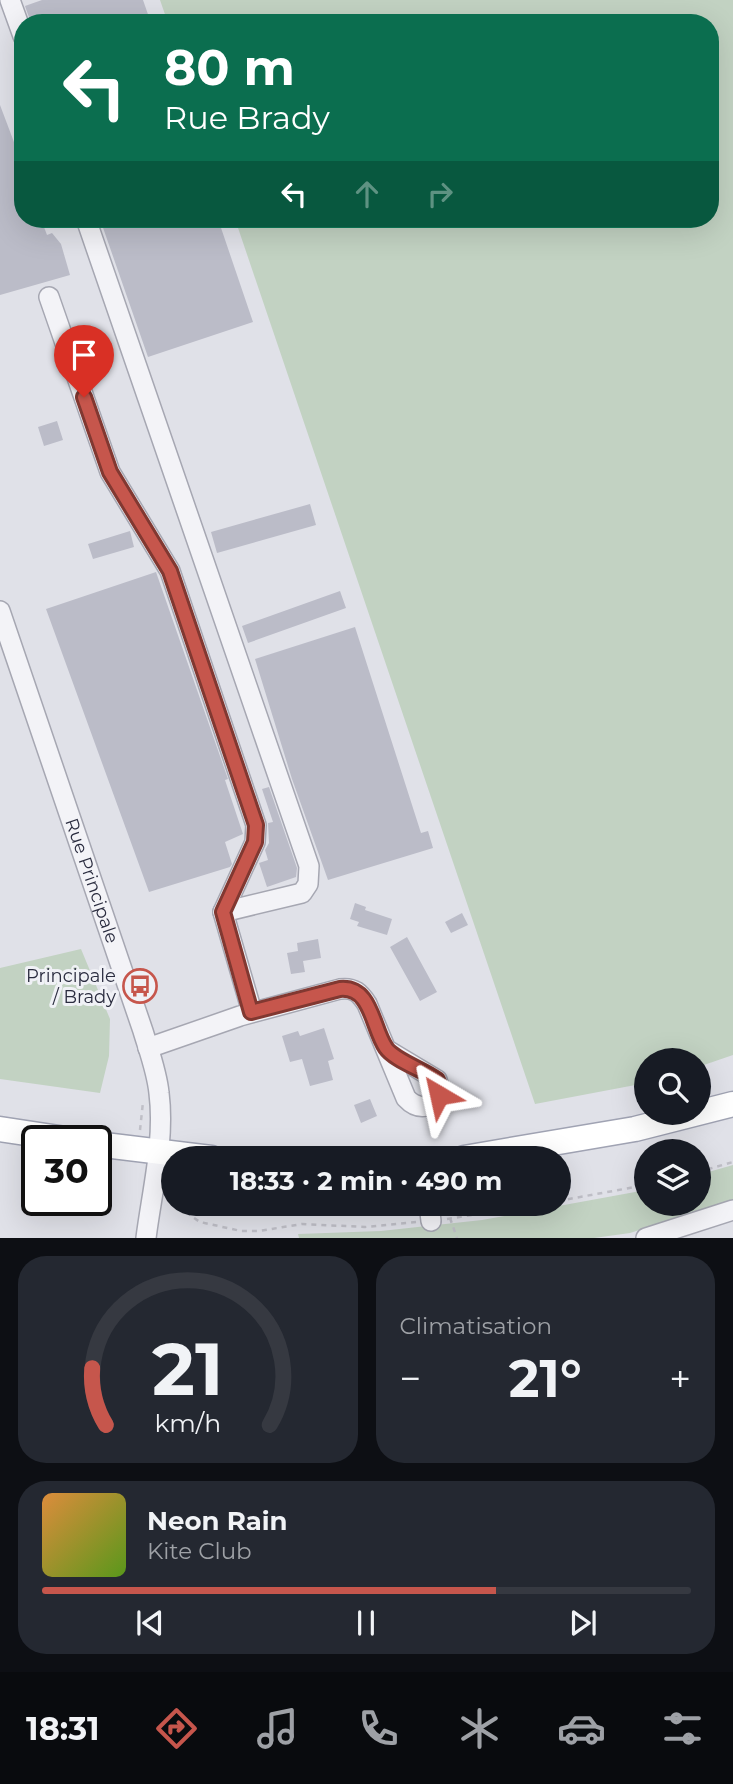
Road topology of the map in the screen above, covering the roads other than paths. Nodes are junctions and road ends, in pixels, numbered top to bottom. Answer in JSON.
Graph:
{"nodes":[{"id":1,"x":89,"y":228,"type":"edge"},
{"id":2,"x":49,"y":297,"type":"dead end"},
{"id":3,"x":0,"y":611,"type":"edge"},
{"id":4,"x":223,"y":912,"type":"junction"},
{"id":5,"x":251,"y":1012,"type":"junction"},
{"id":6,"x":148,"y":1048,"type":"junction"},
{"id":7,"x":387,"y":1050,"type":"dead end"},
{"id":8,"x":733,"y":1104,"type":"edge"},
{"id":9,"x":0,"y":1129,"type":"edge"},
{"id":10,"x":21,"y":1132,"type":"edge"},
{"id":11,"x":112,"y":1146,"type":"edge"},
{"id":12,"x":535,"y":1146,"type":"edge"},
{"id":13,"x":157,"y":1153,"type":"junction"},
{"id":14,"x":161,"y":1153,"type":"edge"},
{"id":15,"x":733,"y":1210,"type":"edge"},
{"id":16,"x":694,"y":1231,"type":"edge"},
{"id":17,"x":146,"y":1238,"type":"edge"},
{"id":18,"x":646,"y":1238,"type":"edge"}],
"edges":[{"from":1,"to":4,"type":"street"},
{"from":2,"to":4,"type":"street"},
{"from":3,"to":6,"type":"street","name":"Rue Principale"},
{"from":4,"to":5,"type":"street"},
{"from":5,"to":6,"type":"street"},
{"from":5,"to":7,"type":"street"},
{"from":6,"to":13,"type":"street","name":"Rue Principale"},
{"from":8,"to":12,"type":"main road"},
{"from":9,"to":10,"type":"main road"},
{"from":11,"to":13,"type":"main road"},
{"from":13,"to":14,"type":"main road"},
{"from":13,"to":17,"type":"street","name":"Rue Principale"},
{"from":15,"to":16,"type":"street"},
{"from":16,"to":18,"type":"street"}]}
